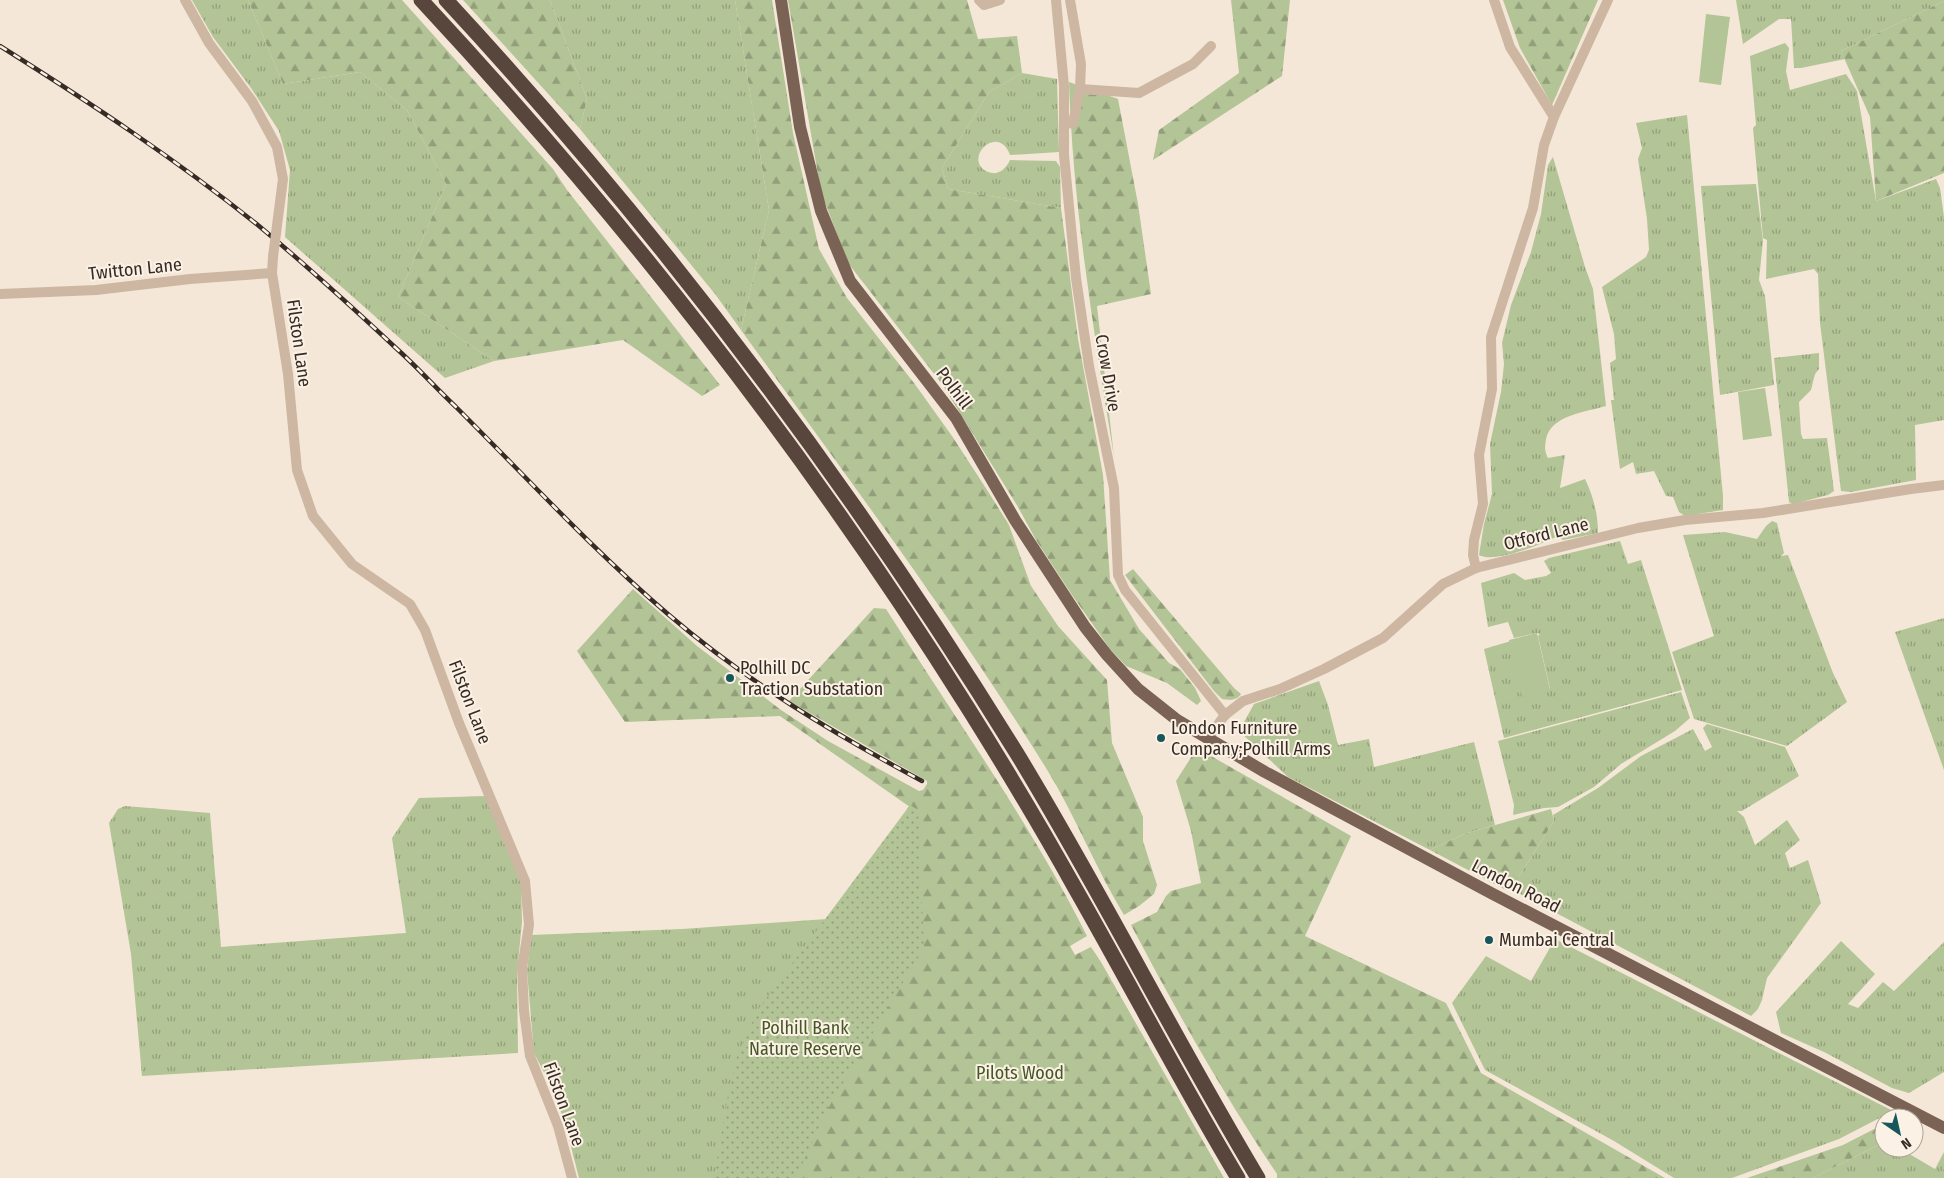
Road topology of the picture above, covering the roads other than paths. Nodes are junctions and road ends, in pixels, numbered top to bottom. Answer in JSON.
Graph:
{"nodes":[{"id":1,"x":185,"y":0,"type":"edge"},
{"id":2,"x":421,"y":0,"type":"edge"},
{"id":3,"x":446,"y":0,"type":"edge"},
{"id":4,"x":781,"y":0,"type":"edge"},
{"id":5,"x":979,"y":0,"type":"edge"},
{"id":6,"x":1000,"y":0,"type":"edge"},
{"id":7,"x":1056,"y":0,"type":"edge"},
{"id":8,"x":1070,"y":0,"type":"edge"},
{"id":9,"x":1494,"y":0,"type":"edge"},
{"id":10,"x":1608,"y":0,"type":"edge"},
{"id":11,"x":1211,"y":46,"type":"dead end"},
{"id":12,"x":1080,"y":89,"type":"junction"},
{"id":13,"x":1554,"y":117,"type":"junction"},
{"id":14,"x":1064,"y":124,"type":"junction"},
{"id":15,"x":272,"y":273,"type":"junction"},
{"id":16,"x":0,"y":294,"type":"edge"},
{"id":17,"x":1944,"y":485,"type":"edge"},
{"id":18,"x":1476,"y":568,"type":"junction"},
{"id":19,"x":1225,"y":715,"type":"junction"},
{"id":20,"x":1207,"y":739,"type":"junction"},
{"id":21,"x":1944,"y":1128,"type":"edge"},
{"id":22,"x":572,"y":1178,"type":"edge"},
{"id":23,"x":1238,"y":1178,"type":"edge"},
{"id":24,"x":1258,"y":1178,"type":"edge"}],
"edges":[{"from":1,"to":15,"type":"street","name":"Filston Lane","bridge":true},
{"from":2,"to":23,"type":"highway"},
{"from":3,"to":24,"type":"highway"},
{"from":4,"to":20,"type":"main road","name":"Polhill"},
{"from":5,"to":6,"type":"street"},
{"from":7,"to":14,"type":"street","name":"Crow Drive"},
{"from":8,"to":12,"type":"street"},
{"from":9,"to":13,"type":"street"},
{"from":10,"to":13,"type":"street"},
{"from":11,"to":12,"type":"street"},
{"from":12,"to":14,"type":"street"},
{"from":13,"to":18,"type":"street"},
{"from":14,"to":19,"type":"street","name":"Crow Drive"},
{"from":15,"to":16,"type":"street","name":"Twitton Lane"},
{"from":15,"to":22,"type":"street","name":"Filston Lane"},
{"from":17,"to":18,"type":"street","name":"Otford Lane"},
{"from":18,"to":19,"type":"street","name":"Otford Lane"},
{"from":19,"to":20,"type":"street","name":"Otford Lane"},
{"from":20,"to":21,"type":"main road","name":"London Road"}]}
